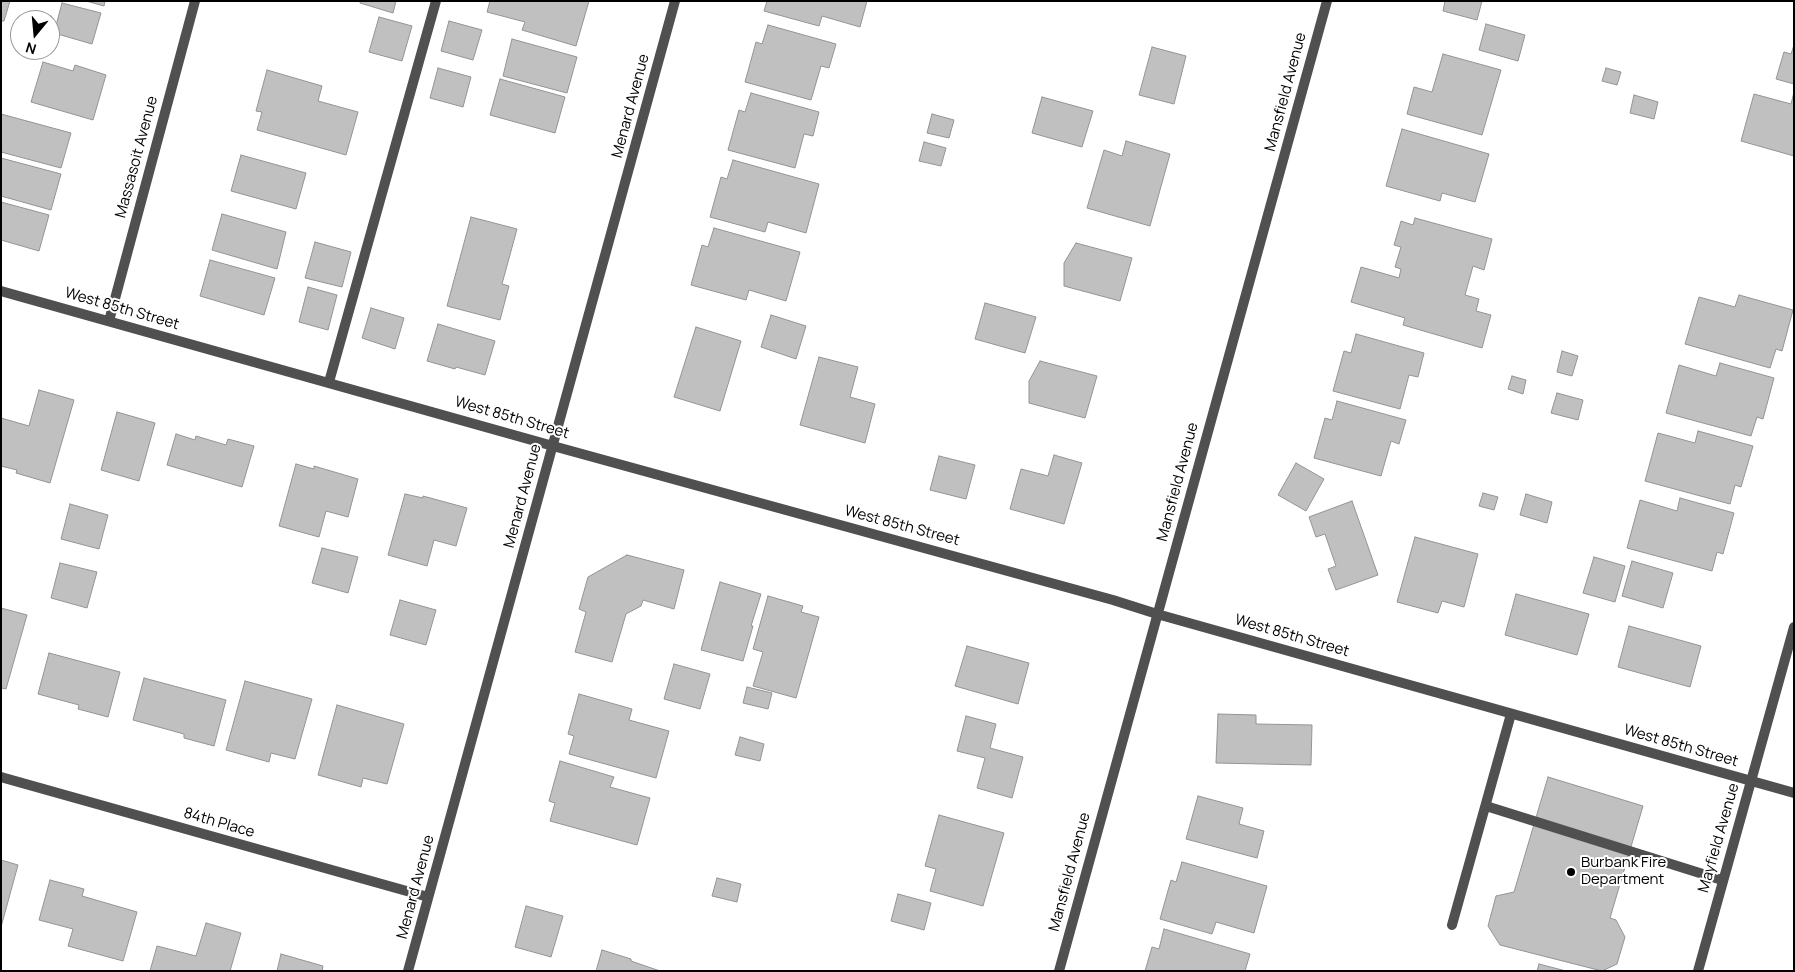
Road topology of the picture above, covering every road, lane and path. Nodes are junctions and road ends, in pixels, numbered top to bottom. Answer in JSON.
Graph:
{"nodes":[{"id":1,"x":195,"y":1,"type":"edge"},
{"id":2,"x":436,"y":1,"type":"edge"},
{"id":3,"x":675,"y":1,"type":"edge"},
{"id":4,"x":1327,"y":1,"type":"edge"},
{"id":5,"x":1,"y":291,"type":"edge"},
{"id":6,"x":109,"y":321,"type":"junction"},
{"id":7,"x":329,"y":382,"type":"junction"},
{"id":8,"x":552,"y":446,"type":"junction"},
{"id":9,"x":1158,"y":614,"type":"junction"},
{"id":10,"x":1794,"y":627,"type":"edge"},
{"id":11,"x":1511,"y":714,"type":"junction"},
{"id":12,"x":1,"y":777,"type":"edge"},
{"id":13,"x":1751,"y":781,"type":"junction"},
{"id":14,"x":1794,"y":793,"type":"edge"},
{"id":15,"x":1486,"y":806,"type":"junction"},
{"id":16,"x":1722,"y":880,"type":"junction"},
{"id":17,"x":428,"y":897,"type":"junction"},
{"id":18,"x":1452,"y":925,"type":"dead end"},
{"id":19,"x":408,"y":971,"type":"edge"},
{"id":20,"x":1059,"y":971,"type":"edge"},
{"id":21,"x":1698,"y":971,"type":"edge"}],
"edges":[{"from":1,"to":6,"type":"street","name":"Massasoit Avenue"},
{"from":2,"to":7,"type":"street"},
{"from":3,"to":8,"type":"street","name":"Menard Avenue"},
{"from":4,"to":9,"type":"street","name":"Mansfield Avenue"},
{"from":5,"to":6,"type":"street","name":"West 85th Street"},
{"from":6,"to":7,"type":"street","name":"West 85th Street"},
{"from":7,"to":8,"type":"street","name":"West 85th Street"},
{"from":8,"to":9,"type":"street","name":"West 85th Street"},
{"from":8,"to":17,"type":"street","name":"Menard Avenue"},
{"from":9,"to":11,"type":"street","name":"West 85th Street"},
{"from":9,"to":20,"type":"street","name":"Mansfield Avenue"},
{"from":10,"to":13,"type":"street","name":"Mayfield Avenue"},
{"from":11,"to":13,"type":"street","name":"West 85th Street"},
{"from":11,"to":15,"type":"street"},
{"from":12,"to":17,"type":"street","name":"84th Place"},
{"from":13,"to":14,"type":"street","name":"West 85th Street"},
{"from":13,"to":16,"type":"street","name":"Mayfield Avenue"},
{"from":15,"to":16,"type":"street"},
{"from":15,"to":18,"type":"street"},
{"from":16,"to":21,"type":"street","name":"Mayfield Avenue"},
{"from":17,"to":19,"type":"street","name":"Menard Avenue"}]}
